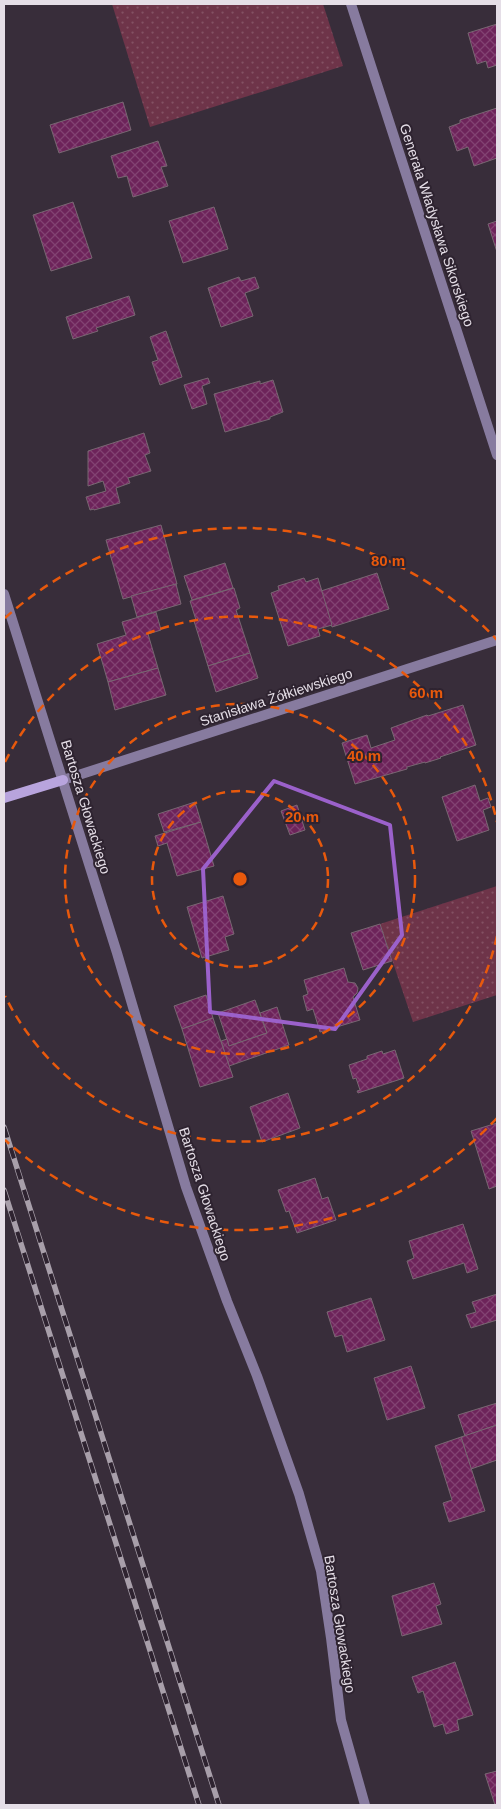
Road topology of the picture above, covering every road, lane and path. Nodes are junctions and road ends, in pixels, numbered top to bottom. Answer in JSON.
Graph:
{"nodes":[{"id":1,"x":351,"y":4,"type":"edge"},
{"id":2,"x":497,"y":456,"type":"edge"},
{"id":3,"x":4,"y":594,"type":"edge"},
{"id":4,"x":497,"y":640,"type":"edge"},
{"id":5,"x":63,"y":780,"type":"junction"},
{"id":6,"x":4,"y":798,"type":"edge"},
{"id":7,"x":365,"y":1805,"type":"edge"}],
"edges":[{"from":1,"to":2,"type":"street","name":"Generała Władysława Sikorskiego"},
{"from":3,"to":5,"type":"street","name":"Bartosza Głowackiego"},
{"from":4,"to":5,"type":"street","name":"Stanisława Żółkiewskiego"},
{"from":5,"to":6,"type":"street"},
{"from":5,"to":7,"type":"street","name":"Bartosza Głowackiego"}]}
